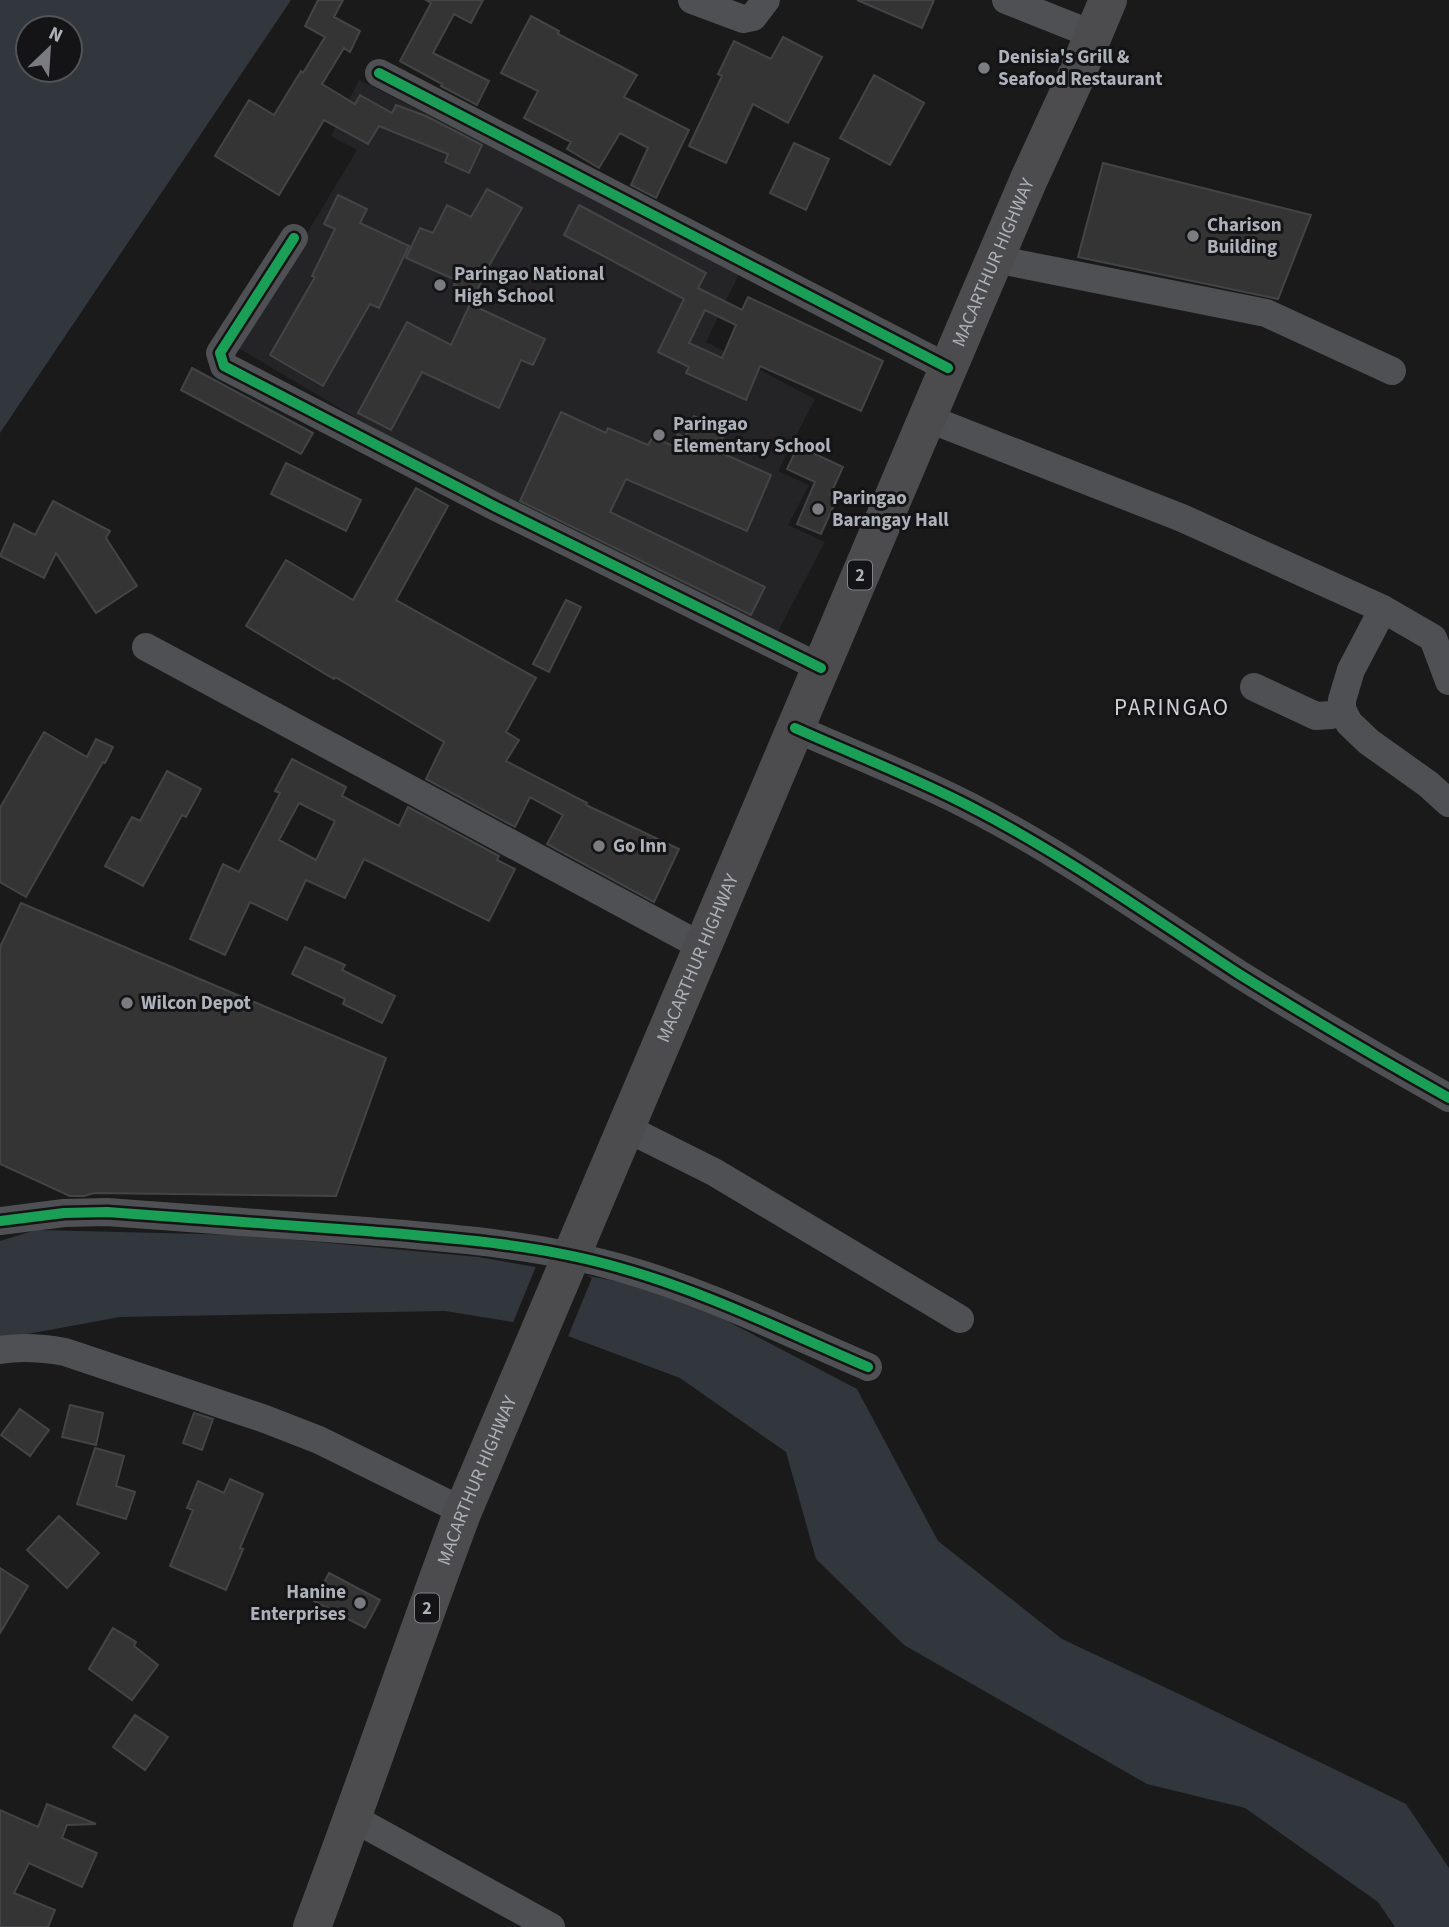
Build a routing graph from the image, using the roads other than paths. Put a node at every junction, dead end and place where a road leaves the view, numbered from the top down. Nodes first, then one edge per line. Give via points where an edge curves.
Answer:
1 (692, 0) edge
2 (766, 0) edge
3 (1006, 0) edge
4 (1108, 0) edge
5 (1094, 35) junction
6 (379, 73) dead end
7 (294, 238) dead end
8 (995, 259) junction
9 (948, 368) junction
10 (1392, 371) dead end
11 (927, 418) junction
12 (1383, 609) junction
13 (146, 647) dead end
14 (821, 668) junction
15 (1449, 681) edge
16 (1254, 687) dead end
17 (1342, 709) junction
18 (795, 728) junction
19 (1449, 803) edge
20 (703, 947) junction
21 (1449, 1098) edge
22 (626, 1128) junction
23 (0, 1221) edge
24 (568, 1261) junction
25 (960, 1319) dead end
26 (0, 1350) edge
27 (868, 1367) dead end
28 (463, 1511) junction
29 (353, 1818) junction
30 (312, 1927) edge
31 (551, 1927) edge

1 - 2 street via 743,19 753,17
3 - 5 street
4 - 5 highway, MACARTHUR HIGHWAY / 2
5 - 8 highway, MACARTHUR HIGHWAY / 2
6 - 9 street
7 - 14 street via 220,353 224,366
8 - 9 highway, MACARTHUR HIGHWAY / 2
8 - 10 street via 1266,313
9 - 11 highway, MACARTHUR HIGHWAY / 2
11 - 12 street via 1182,518
11 - 14 highway, MACARTHUR HIGHWAY / 2
12 - 15 street via 1433,638
12 - 17 street via 1351,670
13 - 20 street
14 - 18 highway, MACARTHUR HIGHWAY / 2
16 - 17 street via 1316,716
17 - 19 street via 1369,742
18 - 20 highway, MACARTHUR HIGHWAY / 2
18 - 21 street via 999,823
20 - 22 highway, MACARTHUR HIGHWAY / 2
22 - 24 highway, MACARTHUR HIGHWAY / 2
22 - 25 street via 714,1172
23 - 24 street via 64,1213 120,1213 505,1244
24 - 27 street via 616,1266 676,1284
24 - 28 highway, MACARTHUR HIGHWAY / 2
26 - 28 street via 20,1347 65,1352 265,1419 319,1440
28 - 29 highway, MACARTHUR HIGHWAY / 2
29 - 30 highway, MACARTHUR HIGHWAY / 2
29 - 31 street

